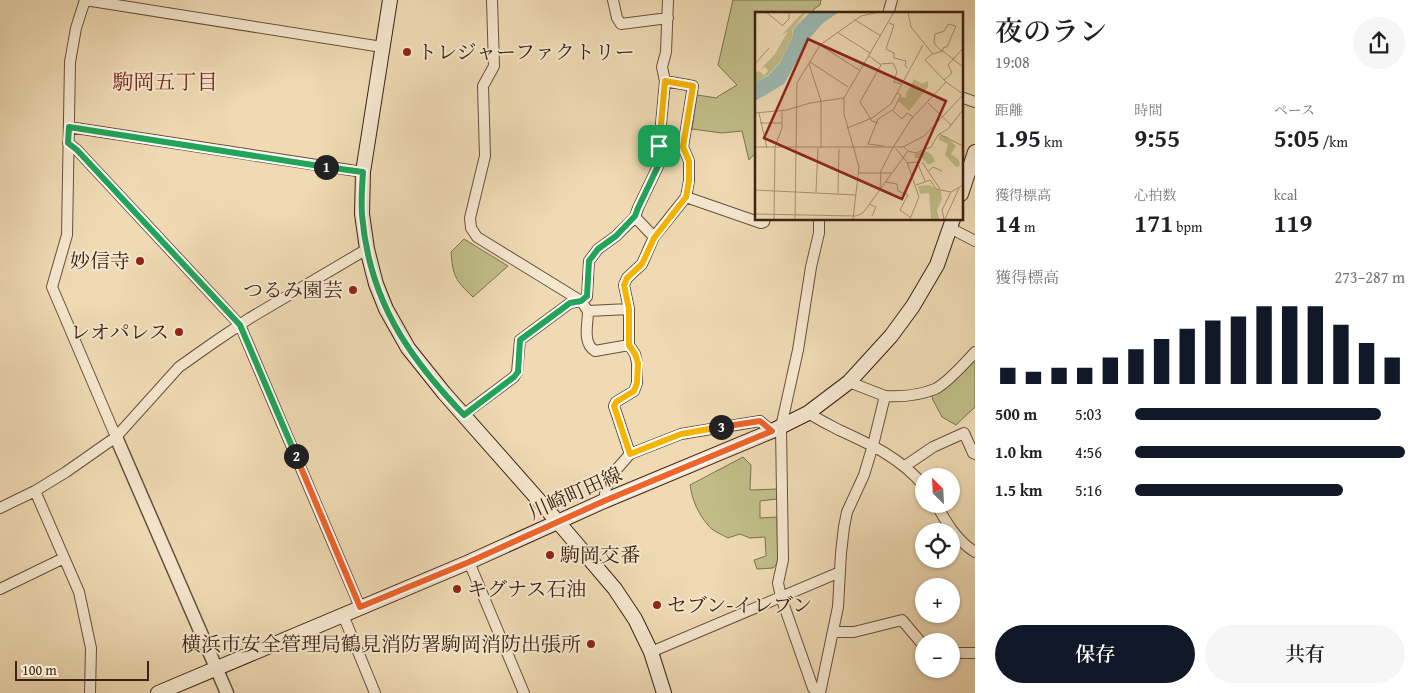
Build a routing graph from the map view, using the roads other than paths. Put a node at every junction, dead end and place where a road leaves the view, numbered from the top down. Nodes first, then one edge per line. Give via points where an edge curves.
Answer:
1 (85, 0) edge
2 (390, 0) edge
3 (492, 0) edge
4 (613, 0) edge
5 (668, 0) edge
6 (668, 18) junction
7 (382, 47) junction
8 (665, 81) junction
9 (962, 97) edge
10 (975, 102) edge
11 (69, 127) junction
12 (68, 143) junction
13 (975, 152) edge
14 (363, 172) junction
15 (962, 191) edge
16 (686, 197) junction
17 (635, 216) junction
18 (765, 220) edge
19 (819, 220) edge
20 (952, 223) edge
21 (654, 238) junction
22 (975, 241) edge
23 (367, 249) junction
24 (581, 301) junction
25 (629, 309) junction
26 (588, 311) junction
27 (240, 325) junction
28 (629, 345) junction
29 (975, 352) edge
30 (849, 382) junction
31 (885, 396) junction
32 (808, 413) junction
33 (464, 415) junction
34 (777, 429) junction
35 (116, 437) junction
36 (874, 445) junction
37 (630, 454) junction
38 (975, 454) edge
39 (905, 466) junction
40 (915, 477) edge
41 (35, 491) junction
42 (604, 501) junction
43 (0, 508) edge
44 (941, 513) edge
45 (558, 522) junction
46 (975, 552) edge
47 (64, 558) junction
48 (469, 562) junction
49 (840, 572) junction
50 (0, 589) edge
51 (781, 597) junction
52 (360, 607) junction
53 (342, 615) junction
54 (833, 632) junction
55 (915, 635) edge
56 (651, 652) junction
57 (960, 653) edge
58 (975, 653) edge
59 (216, 668) junction
60 (90, 693) edge
61 (158, 693) edge
62 (226, 693) edge
63 (375, 693) edge
64 (524, 693) edge
65 (664, 693) edge
66 (819, 693) edge

1 - 7 street
1 - 11 street via 70,62
2 - 7 main road
3 - 24 street via 494,66 483,86 485,156 470,218 471,228 478,237
4 - 6 street via 621,24
5 - 6 street
6 - 8 street via 662,67
7 - 14 main road
8 - 16 street via 693,86 683,147 689,161
8 - 17 street via 660,162
9 - 10 street
11 - 12 street
11 - 14 street
12 - 27 street
12 - 35 street via 67,235 52,287
13 - 15 main road
14 - 23 main road via 362,214
16 - 18 street via 761,223
16 - 21 street
17 - 21 street
17 - 24 street via 589,261 587,296
19 - 34 street via 798,350
20 - 22 street
20 - 30 main road, 川崎町田線 via 937,265 913,306
21 - 25 street via 642,264 624,285
23 - 27 street
23 - 33 main road via 386,310 404,342
24 - 26 street
24 - 33 street via 570,303 520,340 518,372
25 - 26 street
25 - 28 street
26 - 28 street via 587,341 591,348 595,351
27 - 35 street via 180,367
27 - 52 street
28 - 37 street via 638,363 637,383 634,391 614,406
29 - 31 street via 936,388 912,395
30 - 31 street
30 - 32 main road, 川崎町田線
31 - 36 street
32 - 34 main road, 川崎町田線
32 - 36 street
33 - 45 main road
34 - 37 street via 760,421 730,425 681,434
34 - 42 main road, 川崎町田線
34 - 51 street via 783,560 778,584
35 - 41 street
35 - 59 street
36 - 39 street
36 - 49 street via 847,512
37 - 42 street via 606,487
38 - 39 street via 964,433 933,447
39 - 40 street
41 - 43 street
41 - 47 street
42 - 45 main road, 川崎町田線
44 - 46 street via 966,546
45 - 48 main road, 川崎町田線
45 - 56 main road via 614,589 635,619
47 - 50 street
47 - 60 street via 79,592 91,648
48 - 52 main road, 川崎町田線
48 - 64 street
49 - 51 street
49 - 54 street
51 - 56 street
51 - 66 street via 813,688
52 - 53 main road, 川崎町田線
53 - 59 main road, 川崎町田線
53 - 63 street
54 - 55 street via 854,632 902,620
54 - 66 street
56 - 65 main road
57 - 58 street
59 - 61 main road, 川崎町田線
59 - 62 street

